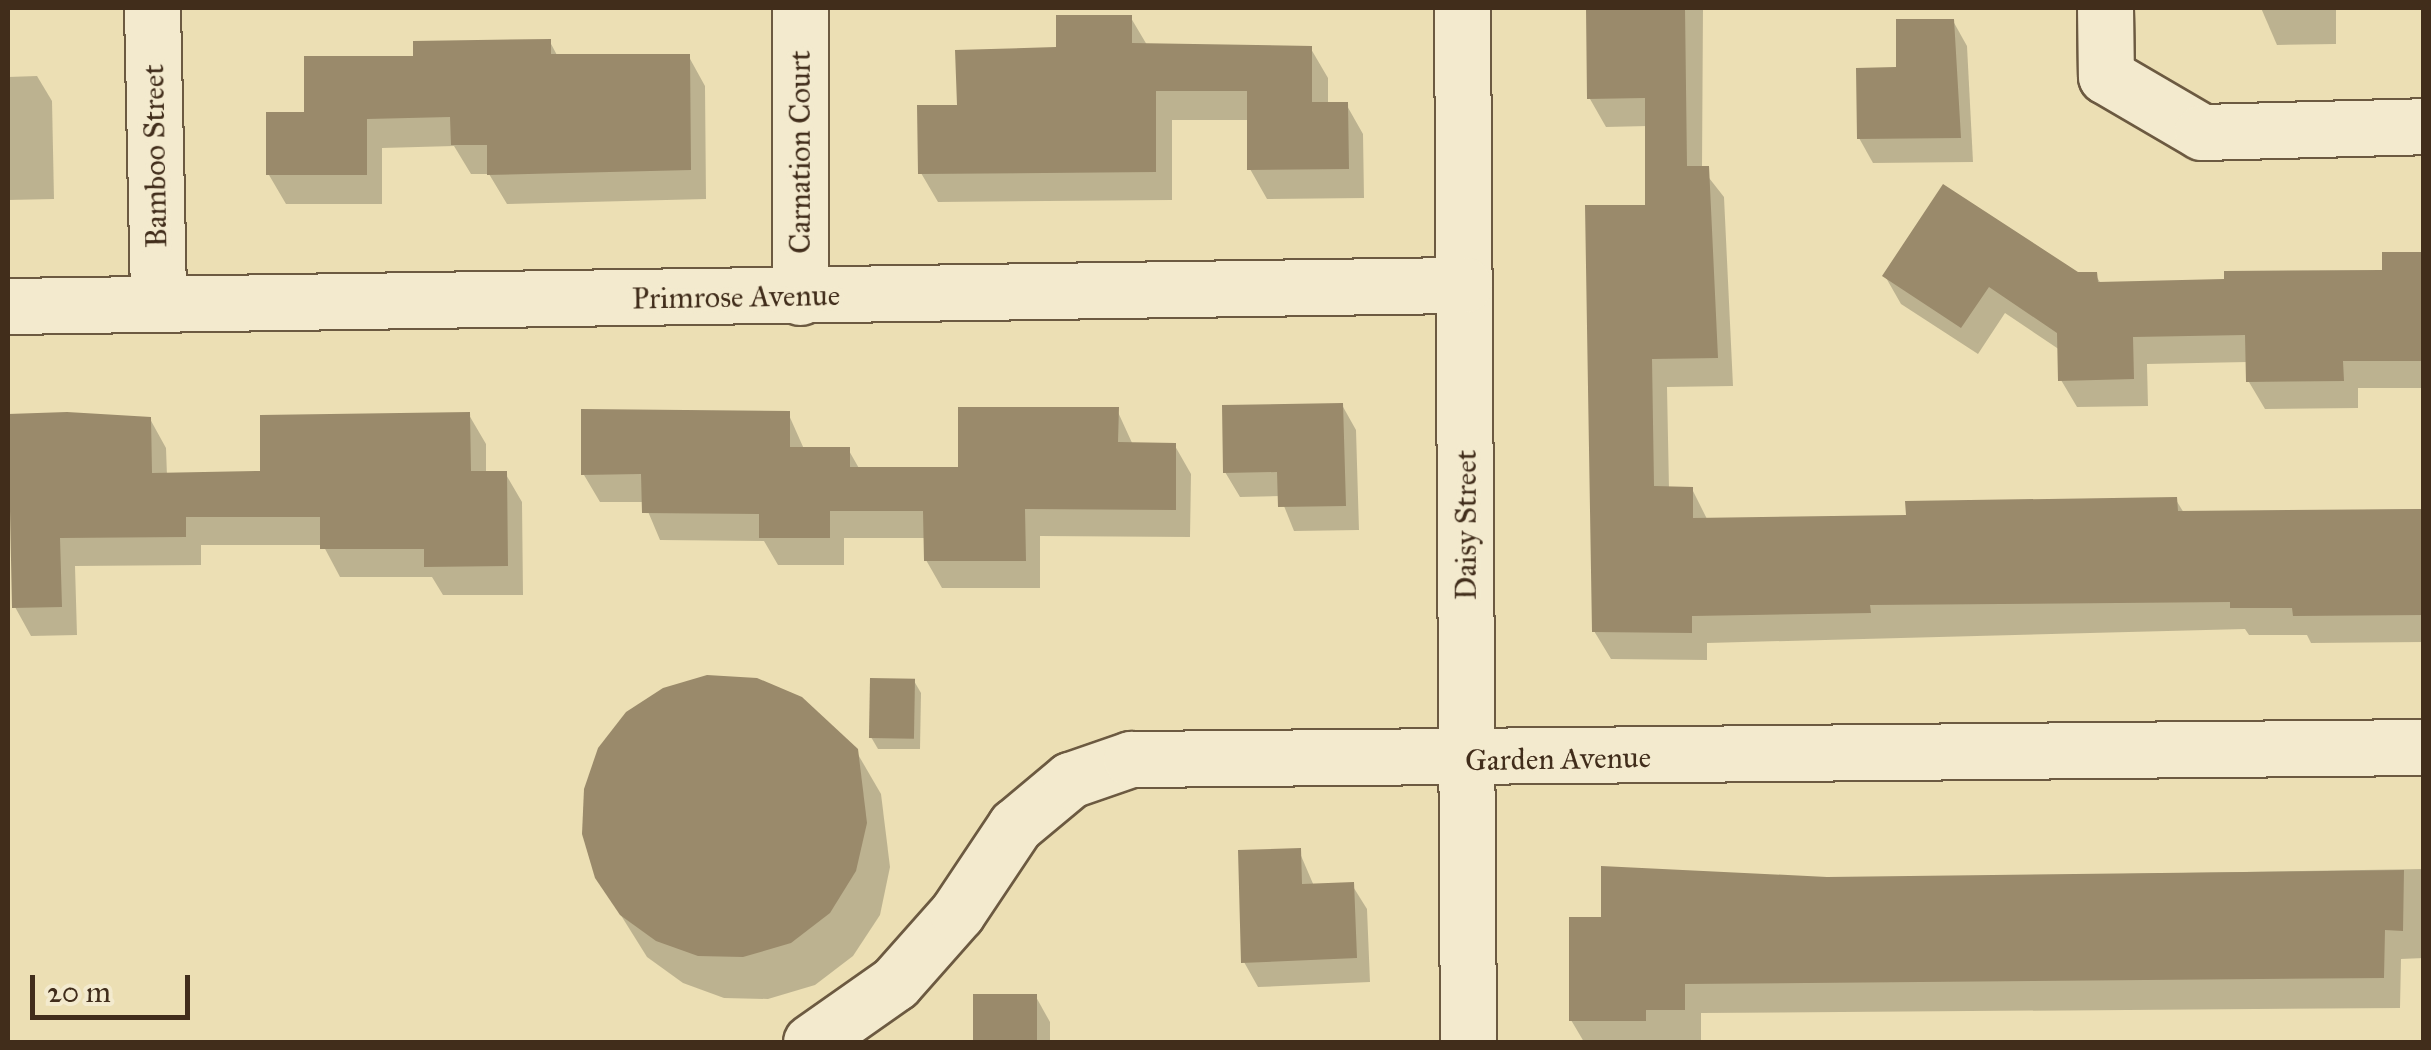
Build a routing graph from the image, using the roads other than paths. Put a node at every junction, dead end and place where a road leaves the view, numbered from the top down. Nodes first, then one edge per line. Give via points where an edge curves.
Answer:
1 (152, 8) edge
2 (800, 8) edge
3 (1462, 8) edge
4 (2105, 8) edge
5 (2424, 126) edge
6 (1464, 285) junction
7 (800, 296) junction
8 (158, 304) junction
9 (8, 306) edge
10 (2424, 747) edge
11 (1468, 760) junction
12 (811, 1042) edge
13 (1468, 1042) edge

1 - 8 street, Bamboo Street
2 - 7 street, Carnation Court
3 - 6 street, Daisy Street
4 - 5 street via 2106,76 2202,132
6 - 7 street, Primrose Avenue
6 - 11 street, Daisy Street
7 - 8 street, Primrose Avenue
8 - 9 street, Primrose Avenue
10 - 11 street, Garden Avenue
11 - 12 street, Garden Avenue via 1130,759 1070,780 1014,826 957,913 895,983
11 - 13 street, Daisy Street

